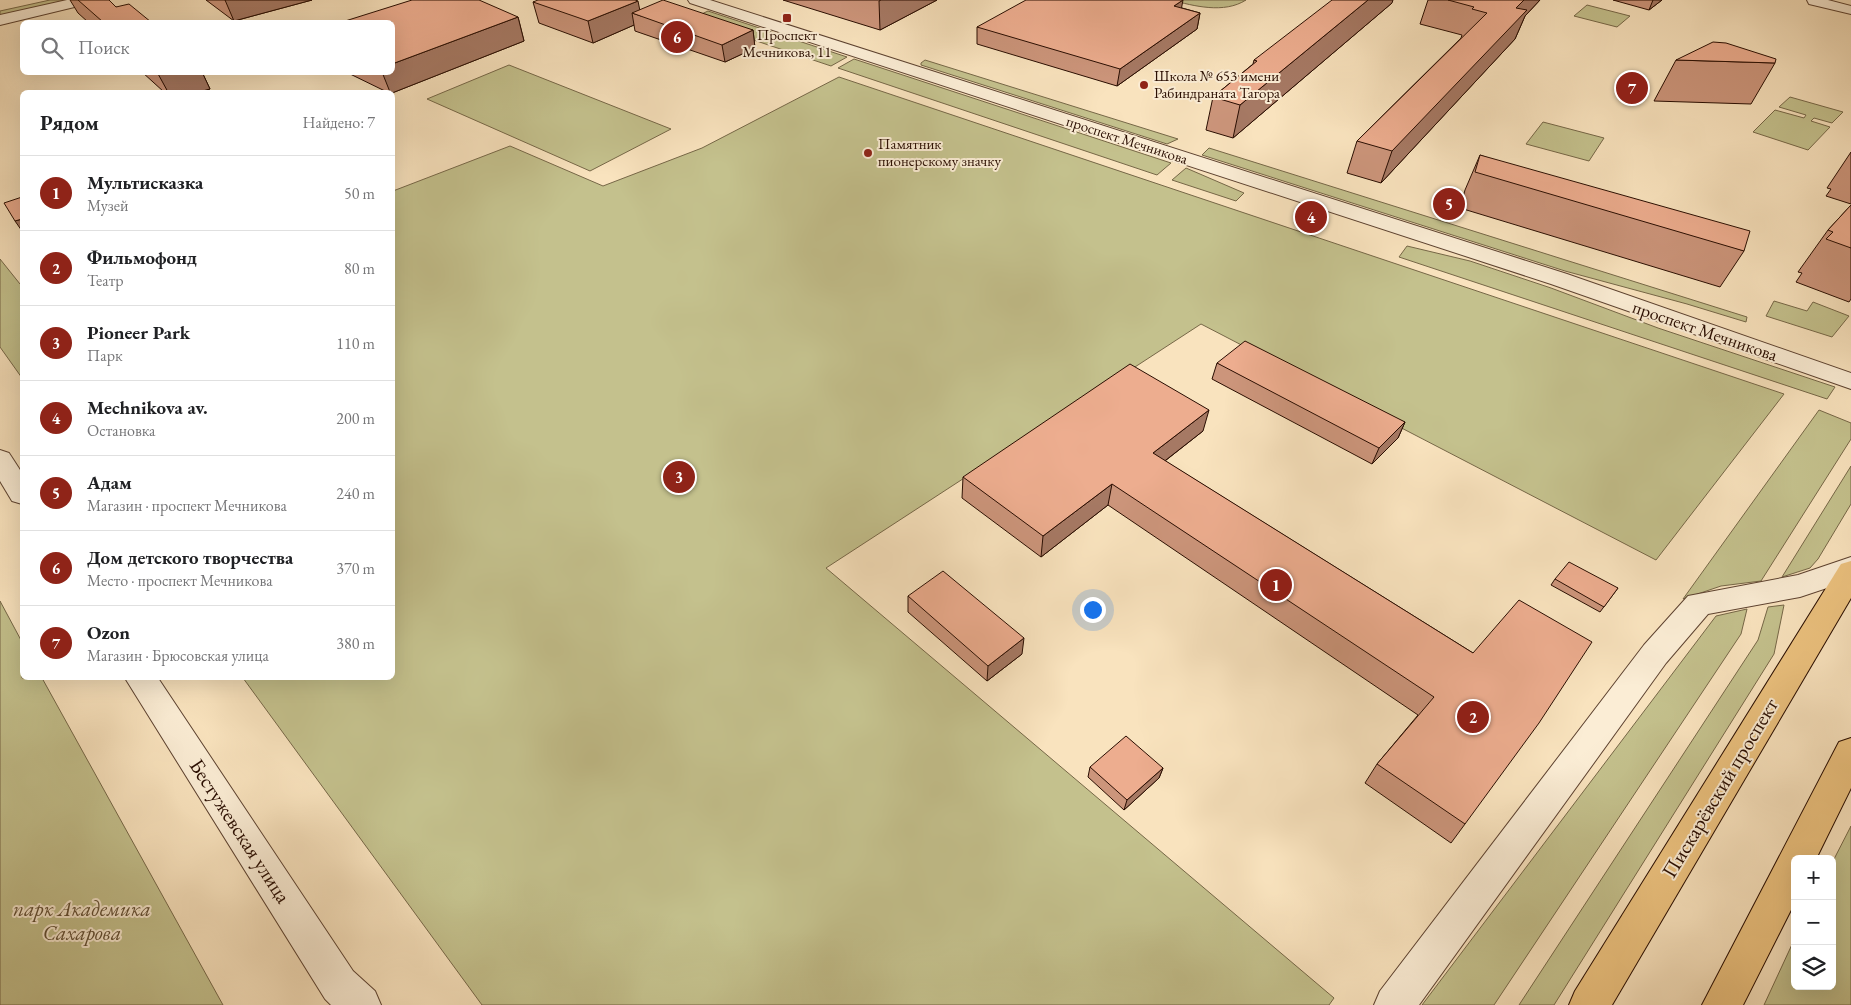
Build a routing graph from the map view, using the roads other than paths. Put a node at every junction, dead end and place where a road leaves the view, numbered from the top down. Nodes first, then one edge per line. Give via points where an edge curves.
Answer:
1 (86, 0) edge
2 (695, 0) edge
3 (1814, 0) edge
4 (1851, 10) edge
5 (0, 20) edge
6 (1559, 279) junction
7 (1851, 363) edge
8 (1851, 381) edge
9 (0, 459) edge
10 (20, 491) edge
11 (1851, 570) edge
12 (142, 680) edge
13 (1851, 753) edge
14 (1799, 855) edge
15 (1791, 871) edge
16 (348, 998) edge
17 (1394, 1005) edge
18 (1588, 1005) edge
19 (1722, 1005) edge

1 - 5 street
2 - 6 street, проспект Мечникова
3 - 4 street
6 - 7 street, проспект Мечникова via 1753,332
6 - 8 street, проспект Мечникова
9 - 10 street
11 - 17 street via 1800,586 1699,604 1655,654
11 - 18 main road, Пискарёвский проспект
12 - 16 street, Бестужевская улица
13 - 14 main road
15 - 19 main road

